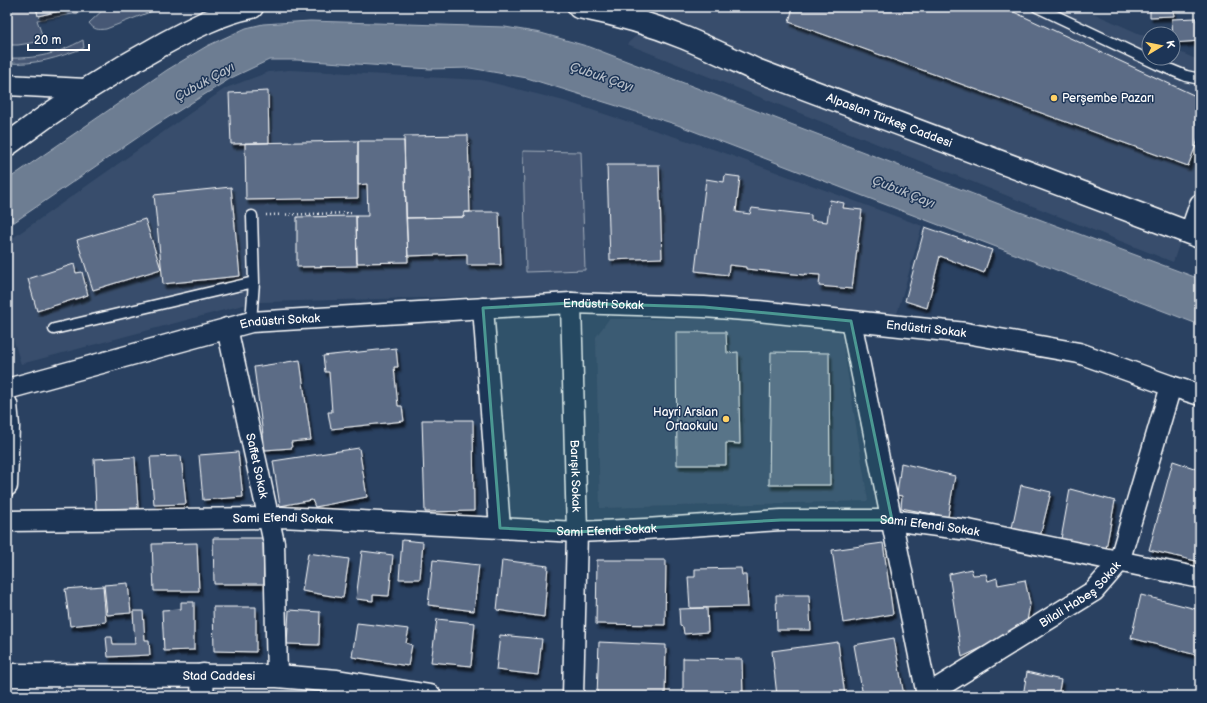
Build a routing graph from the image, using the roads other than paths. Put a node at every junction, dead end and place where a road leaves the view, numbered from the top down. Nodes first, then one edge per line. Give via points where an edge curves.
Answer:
1 (252, 7) edge
2 (579, 7) edge
3 (626, 7) edge
4 (1037, 7) edge
5 (603, 11) junction
6 (1200, 79) edge
7 (7, 84) edge
8 (85, 90) junction
9 (7, 145) edge
10 (1200, 204) edge
11 (252, 216) road end
12 (1195, 235) edge
13 (254, 282) junction
14 (572, 303) junction
15 (483, 308) junction
16 (851, 321) junction
17 (251, 322) junction
18 (227, 328) junction
19 (54, 329) dead end
20 (1171, 386) junction
21 (7, 389) edge
22 (1200, 395) edge
23 (7, 404) edge
24 (7, 486) edge
25 (269, 518) junction
26 (892, 520) junction
27 (7, 521) edge
28 (500, 528) junction
29 (577, 532) junction
30 (1119, 562) junction
31 (1200, 578) edge
32 (7, 675) edge
33 (278, 676) junction
34 (203, 686) edge
35 (926, 695) edge
36 (430, 696) edge
37 (573, 696) edge

1 - 8 street via 198,26
2 - 5 street, Alpaslan Türkeş Caddesi
3 - 5 lane
4 - 6 lane via 1157,64
5 - 12 street, Alpaslan Türkeş Caddesi via 686,38 756,70
7 - 8 street
8 - 9 street
10 - 12 street
11 - 13 lane
13 - 17 lane
13 - 19 lane
14 - 15 street, Endüstri Sokak
14 - 16 street, Endüstri Sokak via 704,306
14 - 29 street, Barışık Sokak
15 - 17 street, Endüstri Sokak
15 - 28 street
16 - 20 street, Endüstri Sokak via 966,333 1079,353
16 - 26 street
17 - 18 street, Endüstri Sokak
18 - 21 street, Endüstri Sokak
18 - 25 street, Saffet Sokak
20 - 22 street, Endüstri Sokak
20 - 30 street, Bilali Habeş Sokak
23 - 24 street
25 - 27 street, Sami Efendi Sokak
25 - 28 street, Sami Efendi Sokak
25 - 33 street, Saffet Sokak via 274,543
26 - 29 street, Sami Efendi Sokak via 780,520
26 - 30 street, Sami Efendi Sokak via 968,530
26 - 35 street
28 - 29 street, Sami Efendi Sokak
29 - 37 street, Barışık Sokak
30 - 31 street, Sami Efendi Sokak
30 - 35 street, Bilali Habeş Sokak via 1094,590
32 - 34 street, Stad Caddesi
33 - 34 street, Stad Caddesi
33 - 36 street, Stad Caddesi via 337,681

